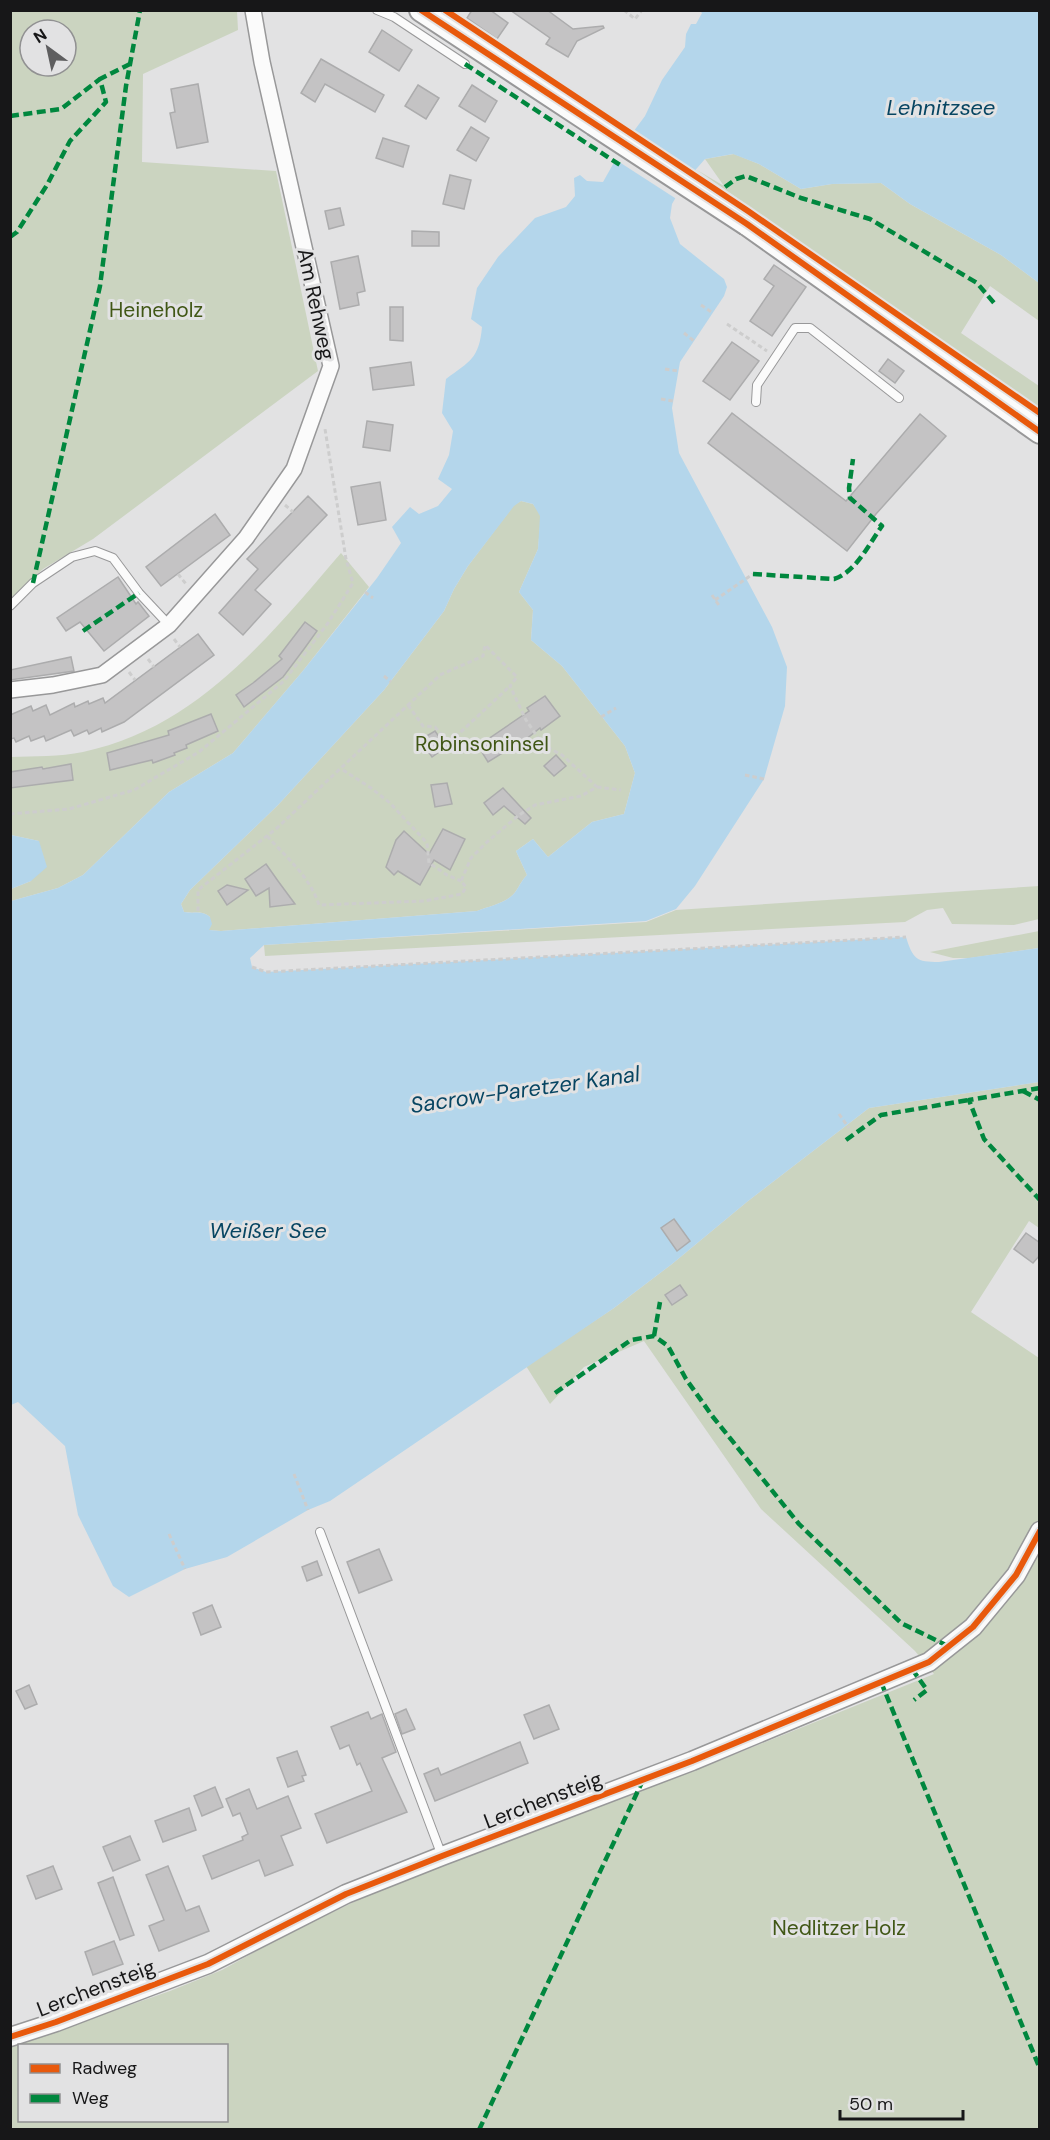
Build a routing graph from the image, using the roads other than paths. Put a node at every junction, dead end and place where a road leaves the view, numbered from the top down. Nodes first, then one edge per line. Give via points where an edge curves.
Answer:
1 (253, 10) edge
2 (377, 10) edge
3 (422, 10) edge
4 (465, 64) dead end
5 (899, 398) dead end
6 (756, 402) dead end
7 (1040, 432) edge
8 (10, 606) edge
9 (169, 625) junction
10 (10, 690) edge
11 (1040, 1531) edge
12 (320, 1532) dead end
13 (442, 1856) junction
14 (10, 2037) edge

1 - 9 street, Am Rehweg via 331,366 294,469 246,538
2 - 4 lane
3 - 7 main road, bridge via 747,224
5 - 6 lane via 810,328 795,328 757,385
8 - 9 lane via 33,583 62,563 94,551 113,558
9 - 10 street, Am Rehweg via 102,675
11 - 13 street, Lerchensteig via 1016,1575 972,1627 929,1662 692,1761
12 - 13 lane
13 - 14 street, Lerchensteig via 346,1894 208,1964

